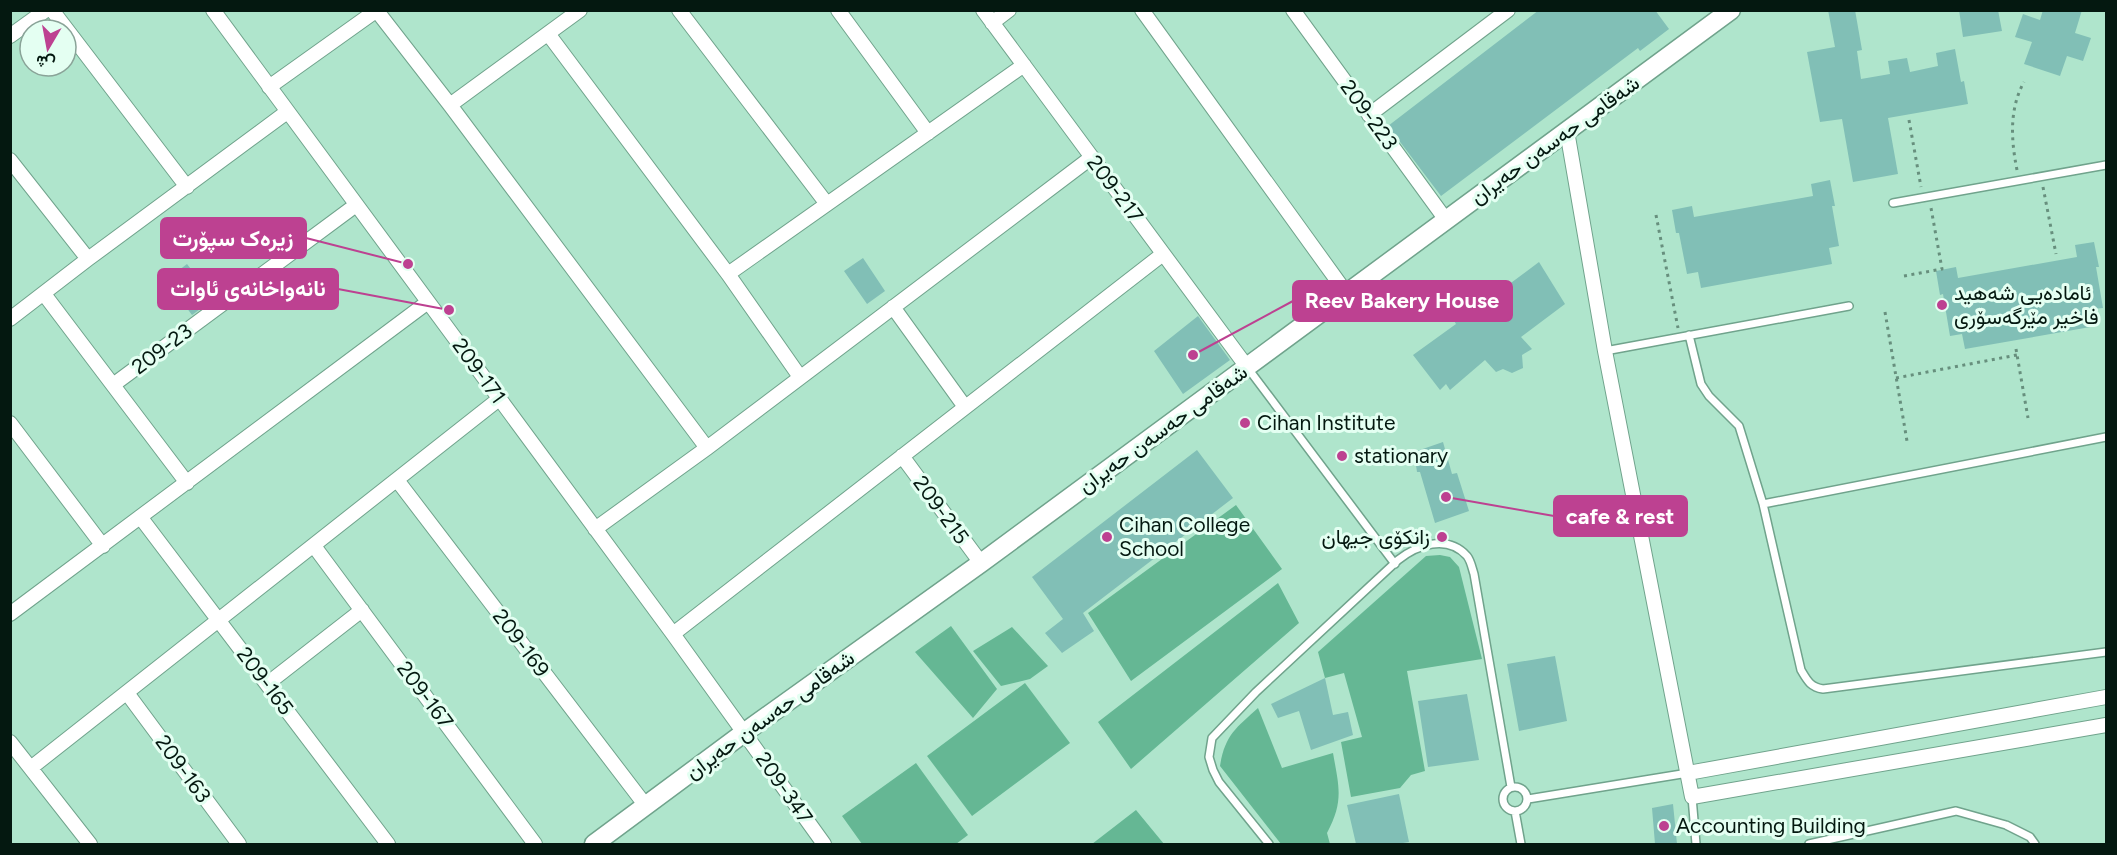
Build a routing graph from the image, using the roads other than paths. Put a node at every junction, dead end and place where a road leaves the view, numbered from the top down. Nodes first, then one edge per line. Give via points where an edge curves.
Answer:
1 (46, 10) edge
2 (52, 10) edge
3 (213, 10) edge
4 (580, 10) edge
5 (679, 10) edge
6 (838, 10) edge
7 (983, 10) edge
8 (1009, 10) edge
9 (1142, 10) edge
10 (1293, 10) edge
11 (1508, 10) edge
12 (377, 11) edge
13 (1727, 11) edge
14 (992, 22) junction
15 (549, 35) junction
16 (10, 36) edge
17 (1024, 65) junction
18 (269, 87) junction
19 (450, 105) junction
20 (287, 112) junction
21 (1369, 115) junction
22 (1567, 131) junction
23 (928, 133) junction
24 (1092, 157) junction
25 (10, 160) edge
26 (2106, 165) edge
27 (15, 175) edge
28 (187, 187) junction
29 (1893, 203) dead end
30 (827, 204) junction
31 (356, 205) junction
32 (1446, 220) junction
33 (1163, 254) junction
34 (88, 259) junction
35 (728, 274) junction
36 (44, 294) junction
37 (1347, 294) junction
38 (428, 302) junction
39 (1849, 306) dead end
40 (893, 307) junction
41 (10, 319) edge
42 (1689, 335) junction
43 (1605, 351) junction
44 (1247, 367) junction
45 (800, 376) junction
46 (113, 386) junction
47 (500, 399) junction
48 (965, 407) junction
49 (10, 423) edge
50 (2106, 437) edge
51 (707, 448) junction
52 (902, 456) junction
53 (397, 480) junction
54 (187, 483) junction
55 (1763, 504) junction
56 (141, 518) junction
57 (595, 529) junction
58 (103, 546) junction
59 (314, 546) junction
60 (981, 563) junction
61 (1395, 564) junction
62 (362, 610) junction
63 (10, 614) edge
64 (219, 620) junction
65 (673, 634) junction
66 (2106, 652) edge
67 (267, 684) junction
68 (127, 693) junction
69 (2106, 697) edge
70 (2106, 724) edge
71 (745, 732) junction
72 (10, 742) edge
73 (32, 767) junction
74 (1688, 773) junction
75 (1511, 787) junction
76 (1692, 797) junction
77 (1528, 799) junction
78 (646, 806) junction
79 (1515, 811) junction
80 (821, 843) edge
81 (90, 844) edge
82 (239, 844) edge
83 (388, 844) edge
84 (535, 844) edge
85 (594, 844) edge
86 (1269, 844) edge
87 (1521, 844) edge
88 (1696, 844) edge
89 (1809, 844) edge
90 (2035, 844) edge

1 - 16 street
2 - 28 street
3 - 18 street, 209-171
4 - 15 street
5 - 30 street
6 - 23 street
7 - 14 street, 209-217
8 - 14 street
9 - 37 street
10 - 21 street, 209-223
11 - 21 street
12 - 18 street
12 - 19 street
13 - 22 street, شەقامی حەسەن حەیران
14 - 17 street, 209-217
15 - 19 street
15 - 35 street
17 - 23 street
17 - 24 street, 209-217
18 - 20 street, 209-171
19 - 51 street
20 - 28 street
20 - 31 street, 209-171
21 - 32 street, 209-223
22 - 32 street, شەقامی حەسەن حەیران
22 - 43 street
23 - 30 street
24 - 33 street, 209-217
24 - 40 street
25 - 27 street
26 - 29 lane
27 - 34 street
28 - 34 street
30 - 35 street
31 - 38 street, 209-171
31 - 46 street, 209-23
32 - 37 street, شەقامی حەسەن حەیران
33 - 44 street, 209-217
33 - 48 street
34 - 36 street
35 - 45 street
36 - 41 street
36 - 46 street
37 - 44 street, شەقامی حەسەن حەیران
38 - 47 street, 209-171
38 - 54 street
39 - 42 lane
40 - 45 street
40 - 48 street
42 - 43 lane
42 - 55 lane via 1701,384 1739,426
43 - 74 street
44 - 60 street, شەقامی حەسەن حەیران
44 - 61 lane
45 - 51 street
46 - 54 street
47 - 53 street
47 - 57 street, 209-171
48 - 52 street
49 - 58 street
50 - 55 lane
51 - 57 street
52 - 60 street, 209-215
52 - 65 street
53 - 59 street
53 - 78 street, 209-169
54 - 56 street
55 - 66 lane via 1801,670 1815,688
56 - 58 street
56 - 64 street, 209-165
57 - 65 street, 209-171
58 - 63 street
59 - 62 street, 209-167
59 - 64 street
60 - 71 street, شەقامی حەسەن حەیران
61 - 75 lane via 1424,544 1458,549 1468,557
61 - 86 lane via 1212,738 1212,770
62 - 67 street
62 - 84 street, 209-167
64 - 67 street, 209-165
64 - 68 street
65 - 71 street, 209-171
67 - 83 street, 209-165
68 - 73 street
68 - 82 street, 209-163
69 - 74 street
70 - 76 street
71 - 78 street, شەقامی حەسەن حەیران
71 - 80 street, 209-347
72 - 73 street
73 - 81 street
74 - 76 street
74 - 77 lane
75 - 77 lane via 1523,789
75 - 79 lane via 1504,792 1503,801
76 - 88 lane
77 - 79 lane via 1525,806
78 - 85 street, شەقامی حەسەن حەیران
79 - 87 lane
89 - 90 lane via 1956,811 2006,825 2030,837

